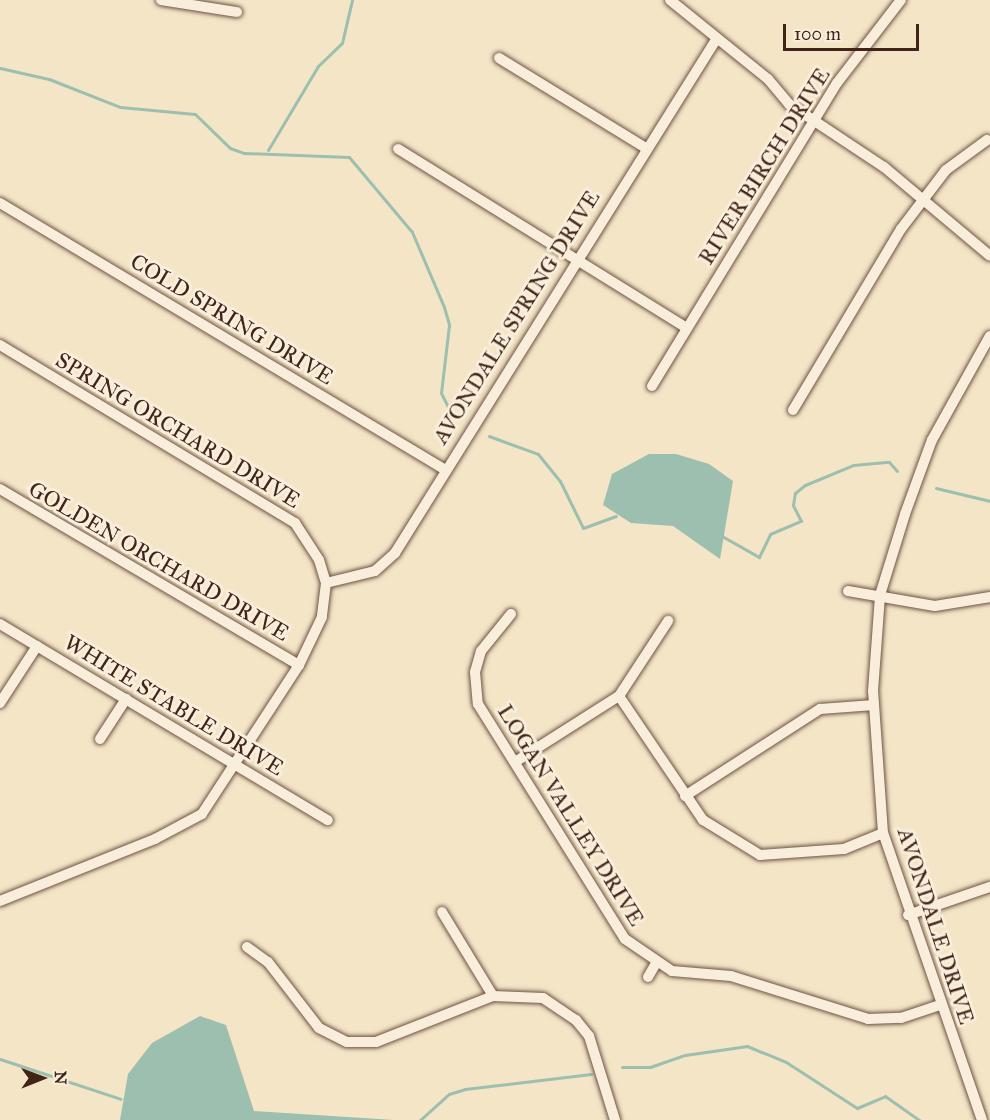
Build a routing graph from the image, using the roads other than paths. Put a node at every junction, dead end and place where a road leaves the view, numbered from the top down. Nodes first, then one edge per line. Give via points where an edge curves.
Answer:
1 (161, 0) edge
2 (670, 0) edge
3 (901, 0) edge
4 (237, 12) dead end
5 (717, 38) junction
6 (499, 58) dead end
7 (813, 122) junction
8 (987, 140) dead end
9 (644, 147) junction
10 (398, 149) dead end
11 (924, 198) junction
12 (0, 202) edge
13 (990, 256) edge
14 (577, 259) junction
15 (687, 328) junction
16 (990, 336) edge
17 (0, 345) edge
18 (652, 386) dead end
19 (793, 410) dead end
20 (444, 469) junction
21 (0, 489) edge
22 (326, 583) junction
23 (848, 591) dead end
24 (880, 595) junction
25 (990, 597) edge
26 (511, 614) dead end
27 (668, 621) dead end
28 (0, 624) edge
29 (37, 646) junction
30 (299, 665) junction
31 (619, 696) junction
32 (126, 699) junction
33 (0, 703) edge
34 (874, 705) junction
35 (100, 739) dead end
36 (514, 762) junction
37 (237, 765) junction
38 (685, 796) junction
39 (328, 820) dead end
40 (883, 833) junction
41 (990, 887) edge
42 (0, 901) edge
43 (442, 912) dead end
44 (908, 915) junction
45 (247, 947) dead end
46 (656, 963) junction
47 (648, 977) dead end
48 (493, 996) junction
49 (940, 1005) junction
50 (615, 1120) edge
51 (982, 1120) edge

1 - 4 street
2 - 5 street
3 - 7 street, RIVER BIRCH DRIVE
5 - 7 street
5 - 9 street, AVONDALE SPRING DRIVE
6 - 9 street
7 - 11 street
7 - 15 street, RIVER BIRCH DRIVE
8 - 11 street via 946,170
9 - 14 street, AVONDALE SPRING DRIVE
10 - 14 street
11 - 13 street
11 - 19 street
12 - 20 street, COLD SPRING DRIVE
14 - 15 street
14 - 20 street, AVONDALE SPRING DRIVE
15 - 18 street, RIVER BIRCH DRIVE
16 - 24 street, AVONDALE DRIVE via 932,440
17 - 22 street, SPRING ORCHARD DRIVE via 295,523 319,560
20 - 22 street, AVONDALE SPRING DRIVE via 385,565 366,575
21 - 30 street, GOLDEN ORCHARD DRIVE
22 - 30 street, SPRING ORCHARD DRIVE via 322,617
23 - 24 street
24 - 25 street via 935,606
24 - 34 street, AVONDALE DRIVE
26 - 36 street, LOGAN VALLEY DRIVE via 481,651 475,672 478,704
27 - 31 street
28 - 29 street, WHITE STABLE DRIVE
29 - 32 street, WHITE STABLE DRIVE
29 - 33 street
30 - 37 street, SPRING ORCHARD DRIVE
31 - 36 street
31 - 38 street
32 - 35 street
32 - 37 street, WHITE STABLE DRIVE
34 - 38 street via 820,710
34 - 40 street, AVONDALE DRIVE
36 - 46 street, LOGAN VALLEY DRIVE via 625,939
37 - 39 street, WHITE STABLE DRIVE
37 - 42 street, SPRING ORCHARD DRIVE via 212,804 182,828
38 - 40 street via 704,820 760,855 844,849
40 - 44 street, AVONDALE DRIVE
41 - 44 street
43 - 48 street
44 - 49 street, AVONDALE DRIVE
45 - 48 street via 268,962 319,1028 347,1042 376,1042
46 - 47 street
46 - 49 street, LOGAN VALLEY DRIVE via 689,975 732,976 868,1018 902,1018
48 - 50 street via 543,998 576,1020 589,1036
49 - 51 street, AVONDALE DRIVE

